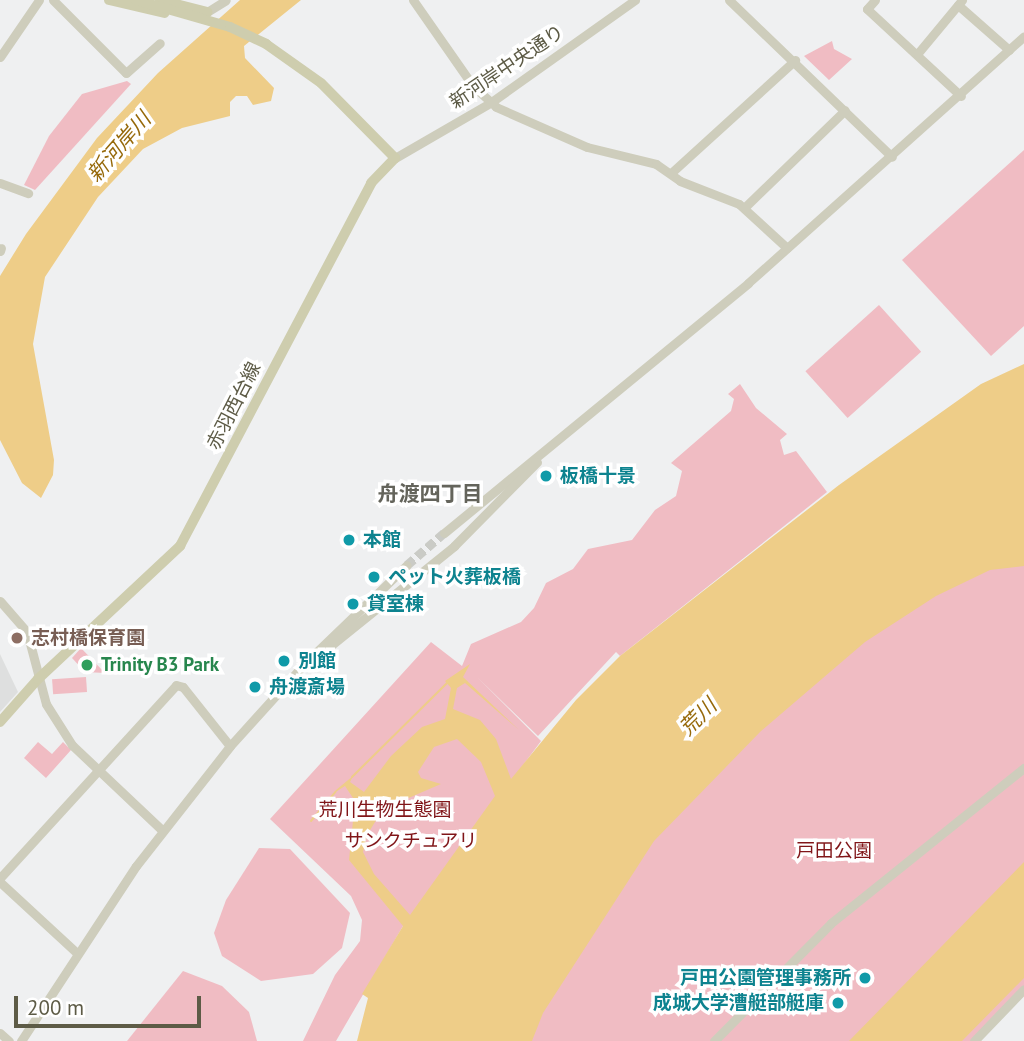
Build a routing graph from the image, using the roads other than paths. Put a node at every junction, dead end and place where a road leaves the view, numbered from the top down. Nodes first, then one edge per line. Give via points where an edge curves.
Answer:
1 (39, 0) edge
2 (53, 0) edge
3 (109, 0) edge
4 (136, 0) edge
5 (160, 0) edge
6 (226, 0) edge
7 (414, 0) edge
8 (635, 0) edge
9 (729, 0) edge
10 (875, 0) edge
11 (960, 3) edge
12 (191, 4) edge
13 (207, 12) junction
14 (1024, 36) edge
15 (0, 37) edge
16 (160, 43) dead end
17 (8, 45) junction
18 (1009, 50) junction
19 (918, 53) junction
20 (0, 57) edge
21 (795, 60) junction
22 (961, 96) junction
23 (490, 103) junction
24 (845, 110) junction
25 (892, 157) junction
26 (395, 158) junction
27 (671, 173) junction
28 (0, 183) edge
29 (28, 193) dead end
30 (745, 207) junction
31 (787, 248) junction
32 (547, 448) junction
33 (444, 533) tunnel mouth
34 (407, 565) tunnel mouth
35 (0, 601) edge
36 (304, 663) junction
37 (38, 679) junction
38 (0, 722) edge
39 (230, 746) junction
40 (1024, 768) edge
41 (99, 770) junction
42 (163, 831) junction
43 (0, 880) edge
44 (77, 953) junction
45 (1024, 989) edge
46 (0, 1033) edge
47 (9, 1041) edge
48 (21, 1041) edge
49 (714, 1041) edge
50 (974, 1041) edge

1 - 17 street
2 - 16 street via 126,73
3 - 13 main road via 194,20
4 - 26 main road, bridge via 207,18 246,34 321,83
5 - 12 main road
6 - 13 street
7 - 23 street via 473,86
8 - 23 street, 新河岸中央通り
9 - 21 street
10 - 19 street via 867,9
11 - 18 street
11 - 19 street
12 - 13 main road
14 - 18 street
15 - 17 street
17 - 20 street
18 - 22 street
19 - 22 street
21 - 24 street
21 - 27 street
22 - 25 street
23 - 26 street, 新河岸中央通り
23 - 27 street via 569,139 646,160
24 - 25 street
24 - 30 street
25 - 31 street
26 - 37 main road, 赤羽西台線 via 371,183 180,546
27 - 30 street
28 - 29 street
30 - 31 street
31 - 32 street
32 - 33 street
32 - 36 street via 454,546 314,661
34 - 36 street
35 - 37 street via 27,632
36 - 39 street
37 - 38 main road, 赤羽西台線
37 - 41 street via 50,712 72,745
39 - 41 street via 183,687 176,685
39 - 42 street
40 - 49 street via 831,923
41 - 42 street
41 - 43 street
42 - 44 street
43 - 44 street
44 - 48 street
45 - 50 street
46 - 47 street

